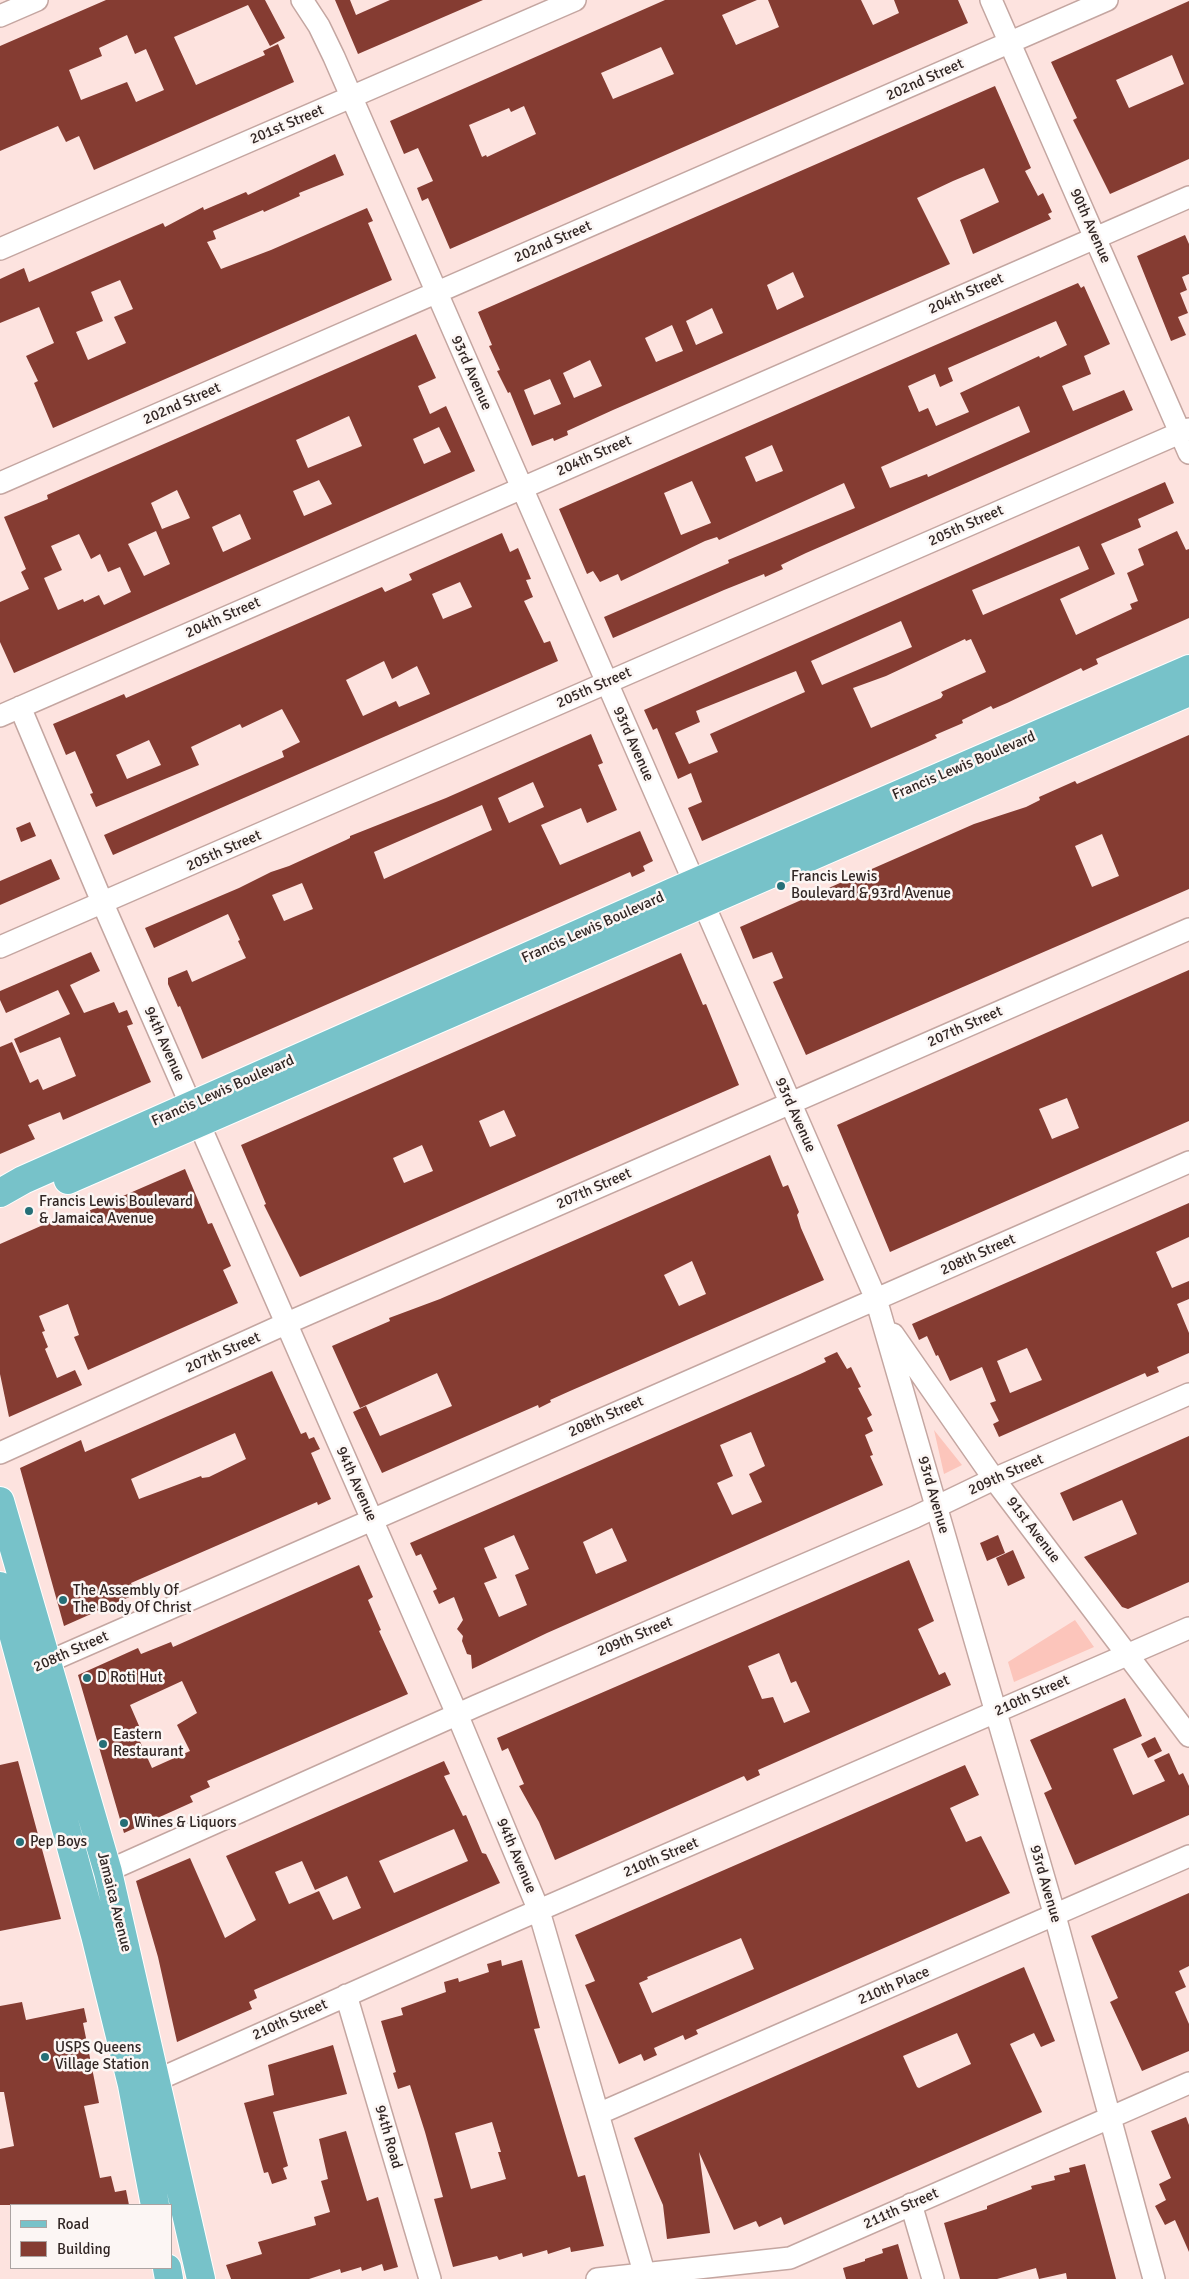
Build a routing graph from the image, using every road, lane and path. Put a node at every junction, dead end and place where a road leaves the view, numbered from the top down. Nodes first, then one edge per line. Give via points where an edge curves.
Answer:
1 (37, 0) edge
2 (302, 0) edge
3 (574, 0) edge
4 (991, 0) edge
5 (1107, 0) edge
6 (0, 16) edge
7 (1010, 42) junction
8 (351, 97) junction
9 (1189, 197) edge
10 (1095, 238) junction
11 (0, 250) edge
12 (436, 293) junction
13 (1185, 431) edge
14 (1189, 452) edge
15 (0, 483) edge
16 (521, 488) junction
17 (1189, 669) edge
18 (606, 683) junction
19 (1189, 692) edge
20 (20, 707) junction
21 (0, 716) edge
22 (698, 894) junction
23 (103, 904) junction
24 (1189, 929) edge
25 (0, 947) edge
26 (790, 1103) junction
27 (195, 1115) junction
28 (1189, 1162) edge
29 (0, 1193) edge
30 (0, 1209) edge
31 (876, 1299) junction
32 (883, 1319) junction
33 (285, 1324) junction
34 (1189, 1394) edge
35 (0, 1453) edge
36 (994, 1479) junction
37 (0, 1501) edge
38 (936, 1507) junction
39 (371, 1519) junction
40 (0, 1586) edge
41 (1189, 1628) edge
42 (1127, 1654) junction
43 (35, 1667) junction
44 (994, 1712) junction
45 (456, 1714) junction
46 (1189, 1736) edge
47 (1189, 1856) edge
48 (108, 1872) junction
49 (81, 1881) junction
50 (539, 1910) junction
51 (1055, 1916) junction
52 (346, 1995) junction
53 (144, 2082) junction
54 (1189, 2083) edge
55 (598, 2114) junction
56 (1110, 2117) junction
57 (155, 2204) edge
58 (911, 2204) junction
59 (645, 2276) edge
60 (201, 2279) edge
61 (430, 2279) edge
62 (597, 2279) edge
63 (933, 2279) edge
64 (1154, 2279) edge

1 - 6 street
2 - 8 street, 93rd Avenue via 319,26
3 - 8 street, 201st Street
4 - 7 street, 90th Avenue
5 - 7 street, 202nd Street
7 - 10 street, 90th Avenue
7 - 12 street, 202nd Street
8 - 11 street, 201st Street
8 - 12 street, 93rd Avenue
9 - 10 street, 204th Street
10 - 13 street, 90th Avenue
10 - 16 street, 204th Street
12 - 15 street, 202nd Street
12 - 16 street, 93rd Avenue
13 - 14 street, 90th Avenue
13 - 18 street, 205th Street
16 - 18 street, 93rd Avenue
16 - 20 street, 204th Street
17 - 22 main road, Francis Lewis Boulevard
18 - 22 street, 93rd Avenue
18 - 23 street, 205th Street
19 - 22 main road, Francis Lewis Boulevard
20 - 21 street, 204th Street
20 - 23 street, 94th Avenue
22 - 26 street, 93rd Avenue
22 - 27 main road, Francis Lewis Boulevard
23 - 25 street, 205th Street
23 - 27 street, 94th Avenue
24 - 26 street, 207th Street
26 - 31 street, 93rd Avenue
26 - 33 street, 207th Street
27 - 29 main road, Francis Lewis Boulevard via 23,1180
27 - 30 main road, Francis Lewis Boulevard
27 - 33 street, 94th Avenue
28 - 31 street, 208th Street
31 - 32 street, 93rd Avenue
31 - 39 street, 208th Street
32 - 36 street, 91st Avenue
32 - 38 street, 93rd Avenue
33 - 35 street, 207th Street
33 - 39 street, 94th Avenue
34 - 36 street, 209th Street
36 - 38 street, 209th Street
36 - 42 street, 91st Avenue
37 - 43 main road, Jamaica Avenue
38 - 44 street, 93rd Avenue
38 - 45 street, 209th Street
39 - 43 street, 208th Street
39 - 45 street, 94th Avenue
40 - 43 main road, Jamaica Avenue
41 - 42 street, 210th Street
42 - 44 street, 210th Street
42 - 46 street, 91st Avenue
43 - 48 main road, Jamaica Avenue
43 - 49 main road, Jamaica Avenue
44 - 50 street, 210th Street
44 - 51 street, 93rd Avenue
45 - 48 street, 209th Street
45 - 50 street, 94th Avenue
47 - 51 street, 210th Place
48 - 49 street, 209th Street
48 - 53 main road, Jamaica Avenue
49 - 53 main road, Jamaica Avenue
50 - 52 street, 210th Street
50 - 55 street, 94th Avenue
51 - 55 street, 210th Place
51 - 56 street, 93rd Avenue
52 - 53 street, 210th Street
52 - 61 street, 94th Road
53 - 57 main road, Jamaica Avenue
53 - 60 main road, Jamaica Avenue
54 - 56 street, 211th Street
55 - 59 street, 94th Avenue
56 - 58 street, 211th Street
56 - 64 street, 93rd Avenue
58 - 59 street, 211th Street via 790,2258
58 - 63 street
59 - 62 street, 211th Street

